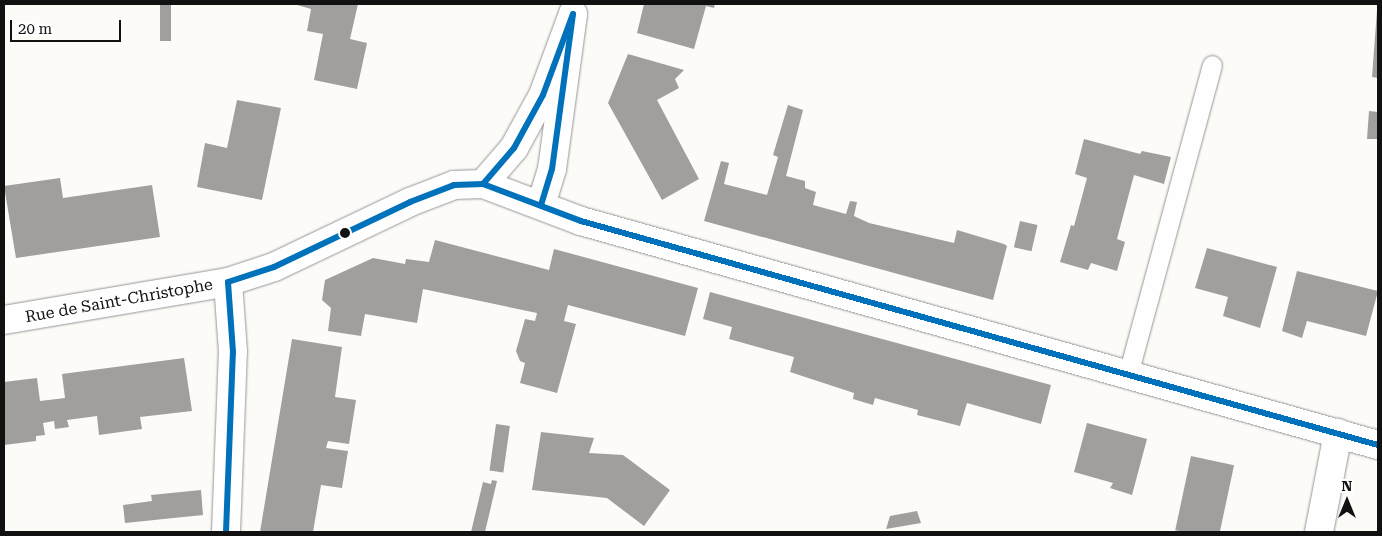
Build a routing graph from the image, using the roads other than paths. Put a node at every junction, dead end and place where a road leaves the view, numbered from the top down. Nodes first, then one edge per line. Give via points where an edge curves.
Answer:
1 (574, 9) edge
2 (1212, 65) dead end
3 (483, 184) junction
4 (542, 205) junction
5 (228, 282) junction
6 (4, 320) edge
7 (1128, 374) junction
8 (1338, 433) junction
9 (1378, 444) edge
10 (226, 532) edge
11 (1319, 532) edge

1 - 3 street via 543,95 514,148
1 - 4 street via 552,169
2 - 7 lane
3 - 4 street
3 - 5 street, Rue de Saint-Christophe via 454,185 419,198 274,267
4 - 7 street via 581,221
5 - 6 street, Rue de Saint-Christophe
5 - 10 street via 232,352
7 - 8 street
8 - 9 street
8 - 11 street

